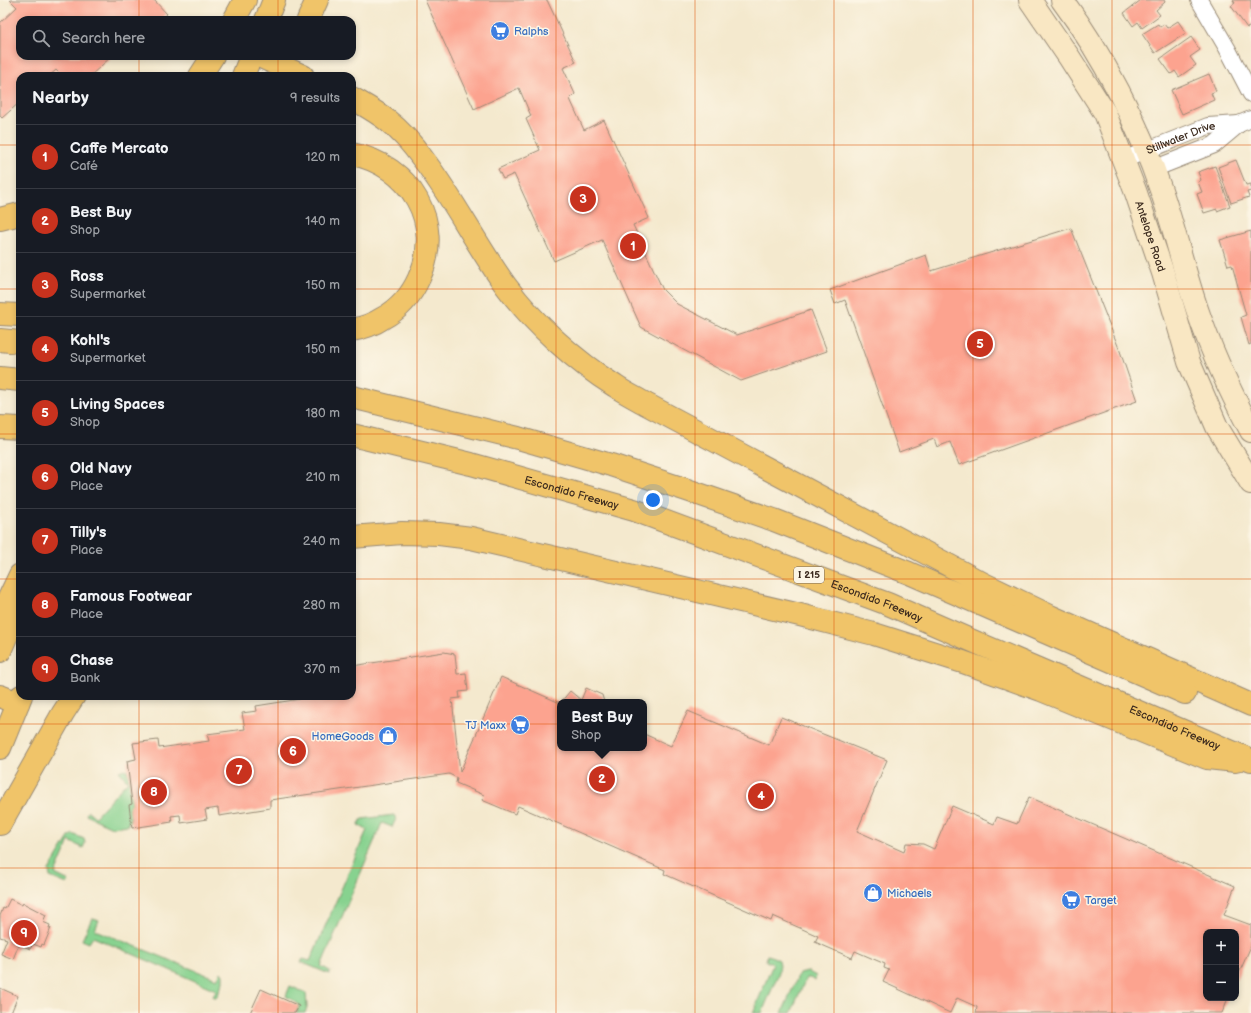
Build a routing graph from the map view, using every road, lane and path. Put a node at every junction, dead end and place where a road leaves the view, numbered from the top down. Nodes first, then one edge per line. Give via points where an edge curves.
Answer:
1 (245, 0) edge
2 (274, 0) edge
3 (317, 0) edge
4 (1030, 0) edge
5 (1062, 0) edge
6 (1199, 0) edge
7 (236, 16) edge
8 (268, 16) edge
9 (310, 16) edge
10 (210, 60) edge
11 (249, 60) edge
12 (269, 60) edge
13 (291, 69) edge
14 (203, 72) edge
15 (245, 72) edge
16 (1251, 94) edge
17 (356, 100) edge
18 (1245, 121) edge
19 (356, 155) edge
20 (1123, 160) junction
21 (1150, 160) junction
22 (16, 215) edge
23 (0, 219) edge
24 (0, 314) edge
25 (16, 315) edge
26 (356, 329) edge
27 (0, 340) edge
28 (16, 342) edge
29 (0, 378) edge
30 (16, 380) edge
31 (356, 398) edge
32 (0, 427) edge
33 (16, 428) edge
34 (1251, 431) edge
35 (356, 437) edge
36 (1251, 483) edge
37 (356, 537) edge
38 (16, 583) edge
39 (16, 614) edge
40 (0, 617) edge
41 (0, 651) edge
42 (13, 698) edge
43 (71, 700) edge
44 (1251, 705) edge
45 (1251, 720) edge
46 (0, 748) edge
47 (1251, 760) edge
48 (1251, 763) edge
49 (0, 824) edge

1 - 7 main road
2 - 8 main road
3 - 9 main road
4 - 20 main road, Antelope Road via 1104,113
5 - 21 main road, Antelope Road via 1099,57 1139,133
6 - 16 street
10 - 14 main road
11 - 15 main road
12 - 13 main road
17 - 44 main road via 389,121 416,150 522,306 585,365 615,386 984,584
18 - 21 street, Stillwater Drive via 1208,126
19 - 26 main road via 383,164 404,181 415,195 425,218 428,240 421,274 407,299 380,320
20 - 21 street, Stillwater Drive
20 - 36 main road, Antelope Road via 1163,273 1189,362 1217,427
21 - 34 main road, Antelope Road via 1165,200 1198,312 1233,397
22 - 23 main road
24 - 25 main road
27 - 28 main road
29 - 30 main road
31 - 45 main road via 518,438 626,470 766,518 909,573
32 - 33 main road
35 - 47 main road, Escondido Freeway / I 215 via 470,464 642,513 888,604
37 - 48 main road via 402,533 471,538 800,615 874,634 963,662 1041,690 1207,758
38 - 40 main road
39 - 41 main road
42 - 46 main road
43 - 49 main road

